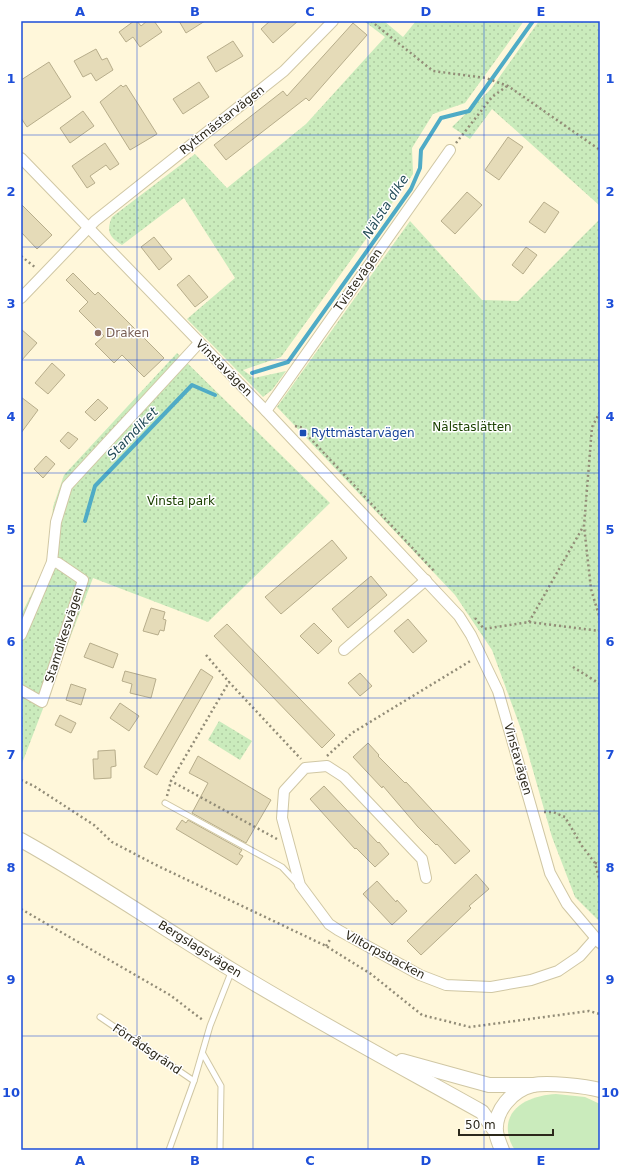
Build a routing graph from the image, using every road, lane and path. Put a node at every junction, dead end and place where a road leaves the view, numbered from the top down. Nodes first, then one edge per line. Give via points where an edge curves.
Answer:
1 (333, 21) edge
2 (371, 21) edge
3 (508, 86) junction
4 (450, 150) joint
5 (600, 150) edge
6 (21, 158) edge
7 (88, 228) junction
8 (21, 256) edge
9 (44, 274) junction
10 (21, 298) edge
11 (199, 343) junction
12 (266, 411) junction
13 (600, 412) edge
14 (290, 421) dead end
15 (584, 526) junction
16 (52, 562) junction
17 (437, 575) dead end
18 (426, 580) junction
19 (473, 617) dead end
20 (600, 619) edge
21 (529, 622) junction
22 (600, 631) edge
23 (21, 635) edge
24 (344, 650) dead end
25 (481, 654) junction
26 (206, 655) dead end
27 (574, 667) dead end
28 (229, 682) junction
29 (600, 684) edge
30 (21, 690) edge
31 (312, 767) junction
32 (21, 780) edge
33 (171, 781) junction
34 (165, 803) joint
35 (534, 814) junction
36 (21, 840) edge
37 (290, 846) junction
38 (595, 863) junction
39 (600, 864) edge
40 (426, 878) dead end
41 (600, 882) edge
42 (300, 886) junction
43 (21, 909) edge
44 (598, 941) edge
45 (232, 970) junction
46 (600, 1014) edge
47 (100, 1017) dead end
48 (210, 1026) junction
49 (203, 1054) junction
50 (381, 1055) junction
51 (194, 1081) junction
52 (533, 1085) junction
53 (600, 1090) edge
54 (496, 1132) junction
55 (169, 1150) edge
56 (220, 1150) edge
57 (502, 1150) edge

1 - 7 street, Ryttmästarvägen via 284,71
2 - 3 path via 433,71 486,78
3 - 4 path via 492,97
3 - 5 path
4 - 12 street, Tvistevägen
6 - 7 street, Vinstavägen
7 - 9 street, Ryttmästarvägen
7 - 11 street, Vinstavägen
8 - 9 path
9 - 10 street, Ryttmästarvägen
11 - 12 street, Vinstavägen
11 - 16 street via 67,486 56,522
12 - 18 street, Vinstavägen
13 - 15 path via 592,427
14 - 17 path via 295,426 304,428 309,437
15 - 20 path via 591,589
15 - 21 path
16 - 23 street
16 - 30 street, Stamdikesvägen via 58,563 82,580 42,702
18 - 24 street
18 - 25 street, Vinstavägen via 459,616
19 - 21 path via 484,629
21 - 22 path
25 - 31 path via 352,733
25 - 35 street, Vinstavägen via 498,691
26 - 28 path
27 - 29 path
28 - 31 path
28 - 33 path
31 - 37 street, Viltorpsbacken via 305,768 284,791 282,818
31 - 40 street via 327,766 344,777 422,859
32 - 46 path via 94,825 112,842 326,946 371,974 422,1015 470,1027 589,1011
33 - 34 path
33 - 37 path
34 - 42 lane, Viltorpsbacken via 282,867
35 - 38 path via 553,812 565,817
35 - 44 street, Vinstavägen via 550,873 567,904
36 - 45 main road, Bergslagsvägen via 72,869
37 - 42 street, Viltorpsbacken
38 - 39 path
38 - 41 path
42 - 44 street, Viltorpsbacken via 328,924 420,975 446,984 491,987 531,980 558,971
43 - 48 path via 170,995
45 - 48 lane, Förrådsgränd
45 - 50 main road, Bergslagsvägen via 326,1026
47 - 51 lane, Förrådsgränd
48 - 49 lane, Förrådsgränd
49 - 51 lane, Förrådsgränd
49 - 56 lane via 221,1086
50 - 52 main road, Bergslagsvägen via 489,1085
50 - 54 main road, Bergslagsvägen via 482,1112
51 - 55 lane, Förrådsgränd
52 - 53 main road, Bergslagsvägen via 584,1086
52 - 54 main road, Bergslagsvägen via 513,1095 505,1103 498,1115
54 - 57 main road, Bergslagsvägen

